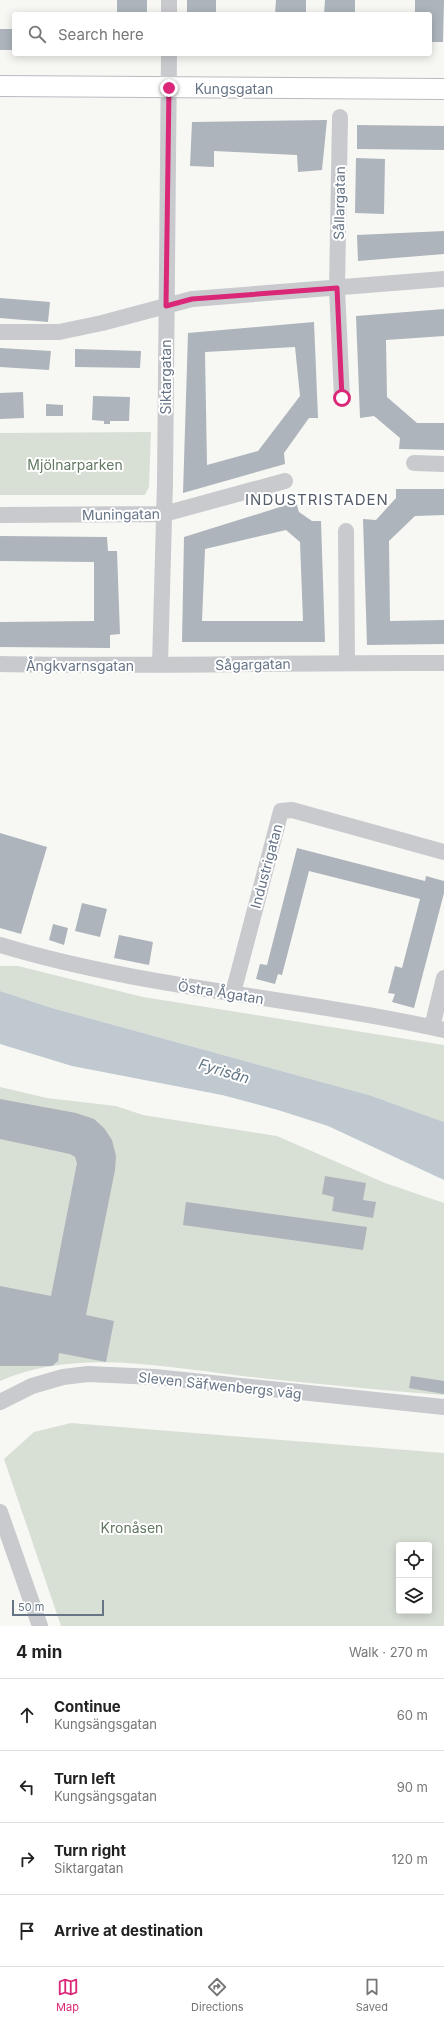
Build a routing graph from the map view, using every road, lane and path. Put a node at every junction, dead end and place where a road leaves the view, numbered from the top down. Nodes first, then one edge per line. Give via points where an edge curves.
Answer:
1 (169, 0) edge
2 (169, 12) edge
3 (169, 56) edge
4 (0, 86) edge
5 (169, 88) junction
6 (444, 90) edge
7 (340, 118) dead end
8 (444, 279) edge
9 (337, 288) junction
10 (166, 306) junction
11 (0, 332) edge
12 (342, 398) dead end
13 (414, 463) dead end
14 (444, 464) edge
15 (285, 481) dead end
16 (164, 514) junction
17 (0, 516) edge
18 (346, 531) dead end
19 (347, 662) junction
20 (444, 663) edge
21 (0, 664) edge
22 (160, 665) junction
23 (444, 852) edge
24 (0, 945) edge
25 (444, 978) edge
26 (233, 993) junction
27 (438, 1029) edge
28 (0, 1402) edge
29 (444, 1407) edge
30 (0, 1512) edge
31 (40, 1626) edge

1 - 2 street
3 - 5 street, Siktargatan
4 - 5 main road, Kungsgatan
5 - 6 main road, Kungsgatan
5 - 10 street, Siktargatan
7 - 9 street, Sållargatan
8 - 9 street
9 - 10 street via 192,299
9 - 12 street, Sållargatan
10 - 11 street via 102,324 59,332
10 - 16 street, Siktargatan
13 - 14 street
15 - 16 street, Muningatan
16 - 17 street, Muningatan
16 - 22 street, Siktargatan
18 - 19 street
19 - 20 street, Sågargatan
19 - 22 street, Sågargatan
21 - 22 street, Ångkvarnsgatan
23 - 26 street, Industrigatan via 292,810 280,811
24 - 26 street, Östra Ågatan via 30,954 152,980
25 - 27 street
26 - 27 street, Östra Ågatan via 365,1013
28 - 29 street, Sleven Säfwenbergs väg via 32,1386 63,1377 115,1374
30 - 31 street

